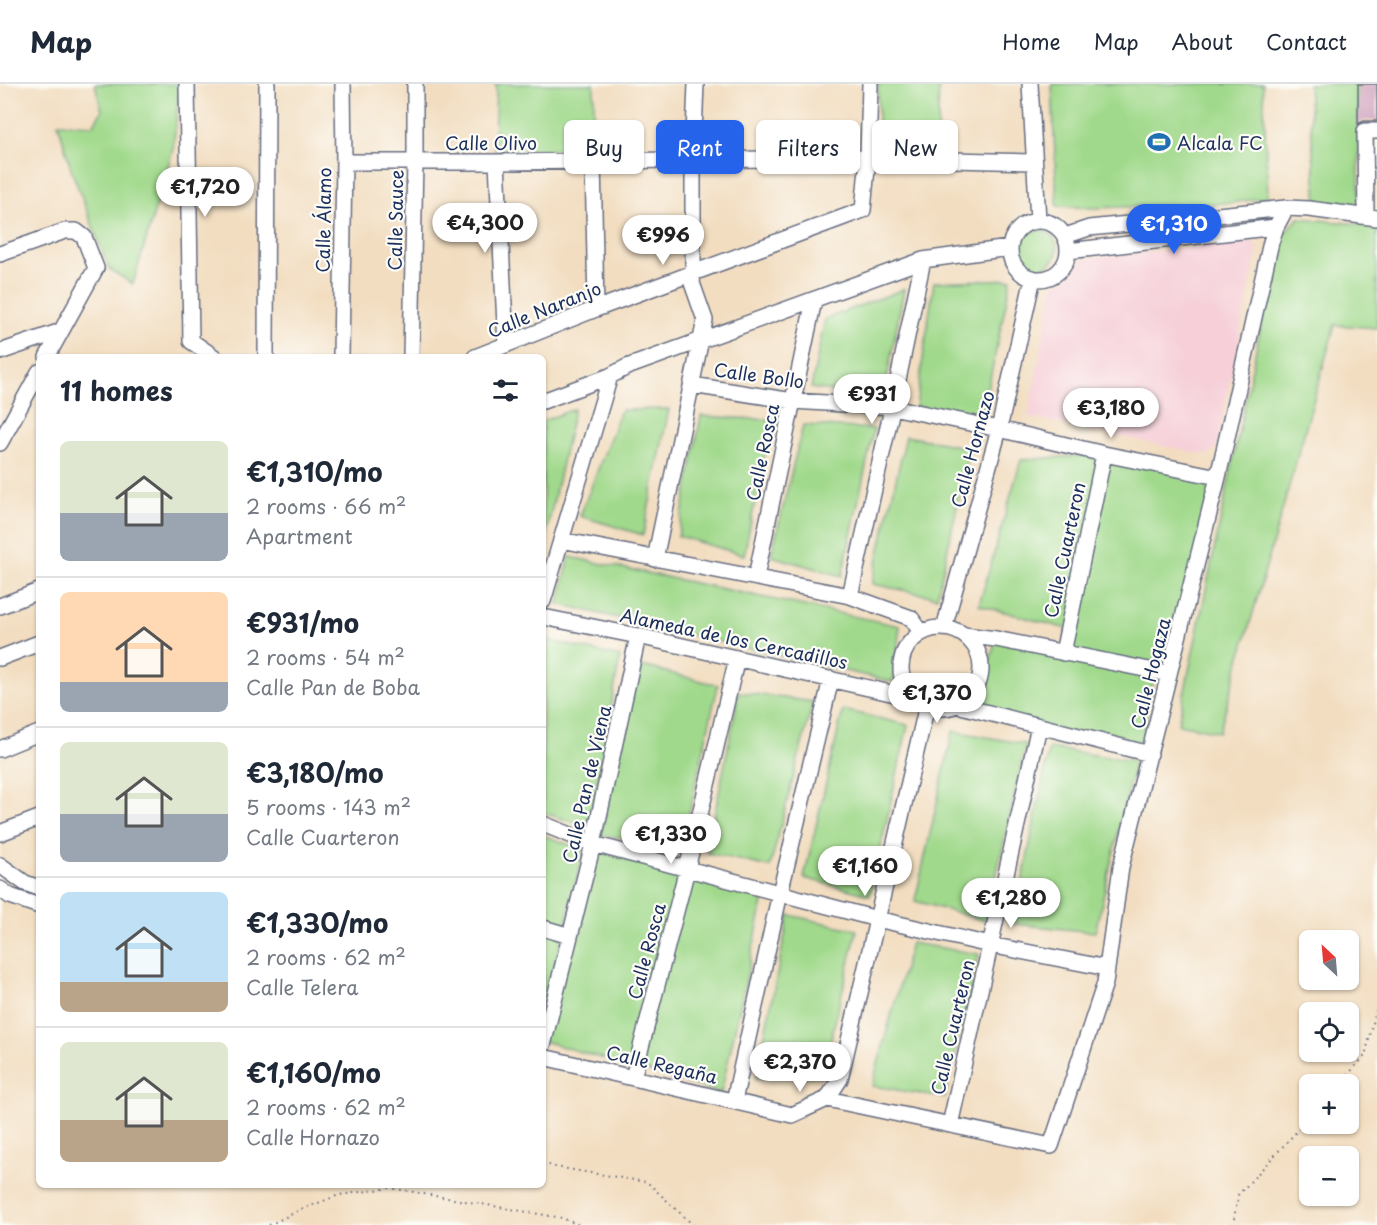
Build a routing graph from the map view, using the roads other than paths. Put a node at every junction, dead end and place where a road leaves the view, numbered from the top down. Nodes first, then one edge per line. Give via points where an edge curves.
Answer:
1 (187, 84) edge
2 (267, 84) edge
3 (343, 84) edge
4 (415, 84) edge
5 (696, 84) edge
6 (870, 84) edge
7 (1030, 84) edge
8 (695, 120) edge
9 (1371, 131) edge
10 (868, 158) junction
11 (744, 159) edge
12 (415, 161) junction
13 (564, 161) edge
14 (344, 162) junction
15 (497, 162) junction
16 (1034, 162) junction
17 (593, 174) edge
18 (693, 174) edge
19 (1286, 208) junction
20 (1371, 217) edge
21 (1038, 220) junction
22 (1276, 227) junction
23 (1067, 244) junction
24 (1009, 248) junction
25 (0, 255) edge
26 (923, 260) junction
27 (693, 273) junction
28 (1033, 278) junction
29 (814, 300) junction
30 (596, 309) junction
31 (61, 331) junction
32 (701, 341) junction
33 (506, 345) junction
34 (0, 352) edge
35 (49, 354) edge
36 (210, 354) edge
37 (266, 354) edge
38 (341, 354) edge
39 (411, 354) edge
40 (483, 354) edge
41 (610, 376) junction
42 (36, 377) edge
43 (692, 385) junction
44 (546, 400) edge
45 (793, 401) junction
46 (892, 407) junction
47 (999, 429) junction
48 (0, 443) edge
49 (1104, 454) junction
50 (1218, 477) junction
51 (561, 540) junction
52 (655, 559) junction
53 (756, 577) junction
54 (546, 579) edge
55 (36, 592) edge
56 (850, 596) junction
57 (0, 606) edge
58 (546, 618) edge
59 (944, 628) junction
60 (922, 633) junction
61 (964, 635) junction
62 (638, 636) junction
63 (36, 644) edge
64 (1063, 653) junction
65 (0, 658) edge
66 (737, 658) junction
67 (1169, 674) junction
68 (831, 679) junction
69 (922, 703) junction
70 (957, 705) junction
71 (1039, 726) junction
72 (36, 734) edge
73 (0, 749) edge
74 (1150, 754) junction
75 (36, 819) edge
76 (546, 825) edge
77 (0, 833) edge
78 (593, 844) junction
79 (0, 866) edge
80 (687, 869) junction
81 (36, 887) edge
82 (0, 889) edge
83 (780, 893) junction
84 (36, 905) edge
85 (877, 919) junction
86 (546, 929) edge
87 (570, 936) junction
88 (990, 945) junction
89 (1107, 969) junction
90 (546, 1033) edge
91 (546, 1058) edge
92 (633, 1078) junction
93 (827, 1099) junction
94 (734, 1101) junction
95 (950, 1125) junction

1 - 36 street via 191,340
2 - 37 street
3 - 14 street, Calle Álamo
4 - 12 street, Calle Sauce
5 - 8 street
6 - 10 street
7 - 16 street
9 - 20 street
10 - 11 street, Calle Olivo
10 - 16 street, Calle Olivo
10 - 27 street, Calle Naranjo via 863,210
12 - 14 street, Calle Olivo
12 - 15 street, Calle Olivo
12 - 39 street, Calle Sauce
13 - 15 street, Calle Olivo
14 - 38 street, Calle Álamo
15 - 33 street
16 - 21 street
17 - 30 street
18 - 27 street
19 - 20 street
19 - 22 street, Calle Hogaza
19 - 23 street via 1089,228
21 - 23 street via 1056,226
21 - 24 street via 1018,229
22 - 23 street
22 - 50 street, Calle Hogaza
23 - 28 street via 1061,269 1053,276
24 - 26 street
24 - 28 street via 1015,268
25 - 31 street via 65,231 76,231 84,237 96,268
26 - 29 street
26 - 46 street
27 - 30 street, Calle Naranjo
27 - 32 street via 692,283 705,320
28 - 47 street, Calle Hornazo
29 - 32 street
29 - 45 street, Calle Rosca
30 - 33 street, Calle Naranjo
31 - 34 street
31 - 35 street
32 - 41 street
32 - 43 street
33 - 40 street, Calle Naranjo
41 - 44 street
41 - 51 street
42 - 48 street
43 - 45 street, Calle Bollo
43 - 52 street
45 - 46 street, Calle Bollo
45 - 53 street, Calle Rosca
46 - 47 street, Calle Bollo
46 - 56 street
47 - 49 street, Calle Bollo
47 - 59 street, Calle Hornazo
49 - 50 street, Calle Bollo
49 - 64 street, Calle Cuarteron
50 - 67 street, Calle Hogaza
51 - 52 street
51 - 54 street
52 - 53 street
53 - 56 street
55 - 57 street
56 - 60 street via 910,618
58 - 62 street, Alameda de los Cercadillos
59 - 60 street
59 - 61 street
60 - 69 street via 903,653 901,667 908,691
61 - 64 street
61 - 70 street via 977,650 981,671 978,685
62 - 66 street, Alameda de los Cercadillos
62 - 78 street, Calle Pan de Viena
63 - 65 street
64 - 67 street
66 - 68 street, Alameda de los Cercadillos
66 - 80 street, Calle Rosca
67 - 74 street, Calle Hogaza
68 - 69 street, Alameda de los Cercadillos
68 - 83 street
69 - 70 street via 940,708
69 - 85 street
70 - 71 street
71 - 74 street
71 - 88 street, Calle Cuarteron
72 - 73 street
74 - 89 street, Calle Hogaza via 1121,867
75 - 77 street
76 - 78 street
78 - 80 street
78 - 87 street, Calle Pan de Viena
79 - 81 street
80 - 83 street
80 - 92 street, Calle Rosca
82 - 84 street
83 - 85 street
83 - 94 street
85 - 88 street
85 - 93 street via 840,1079
86 - 87 street
87 - 90 street, Calle Pan de Viena
88 - 89 street
88 - 95 street, Calle Cuarteron
89 - 95 street, Calle Hogaza via 1051,1146
91 - 92 street, Calle Regaña
92 - 94 street, Calle Regaña
93 - 94 street, Calle Regaña via 792,1115
93 - 95 street

